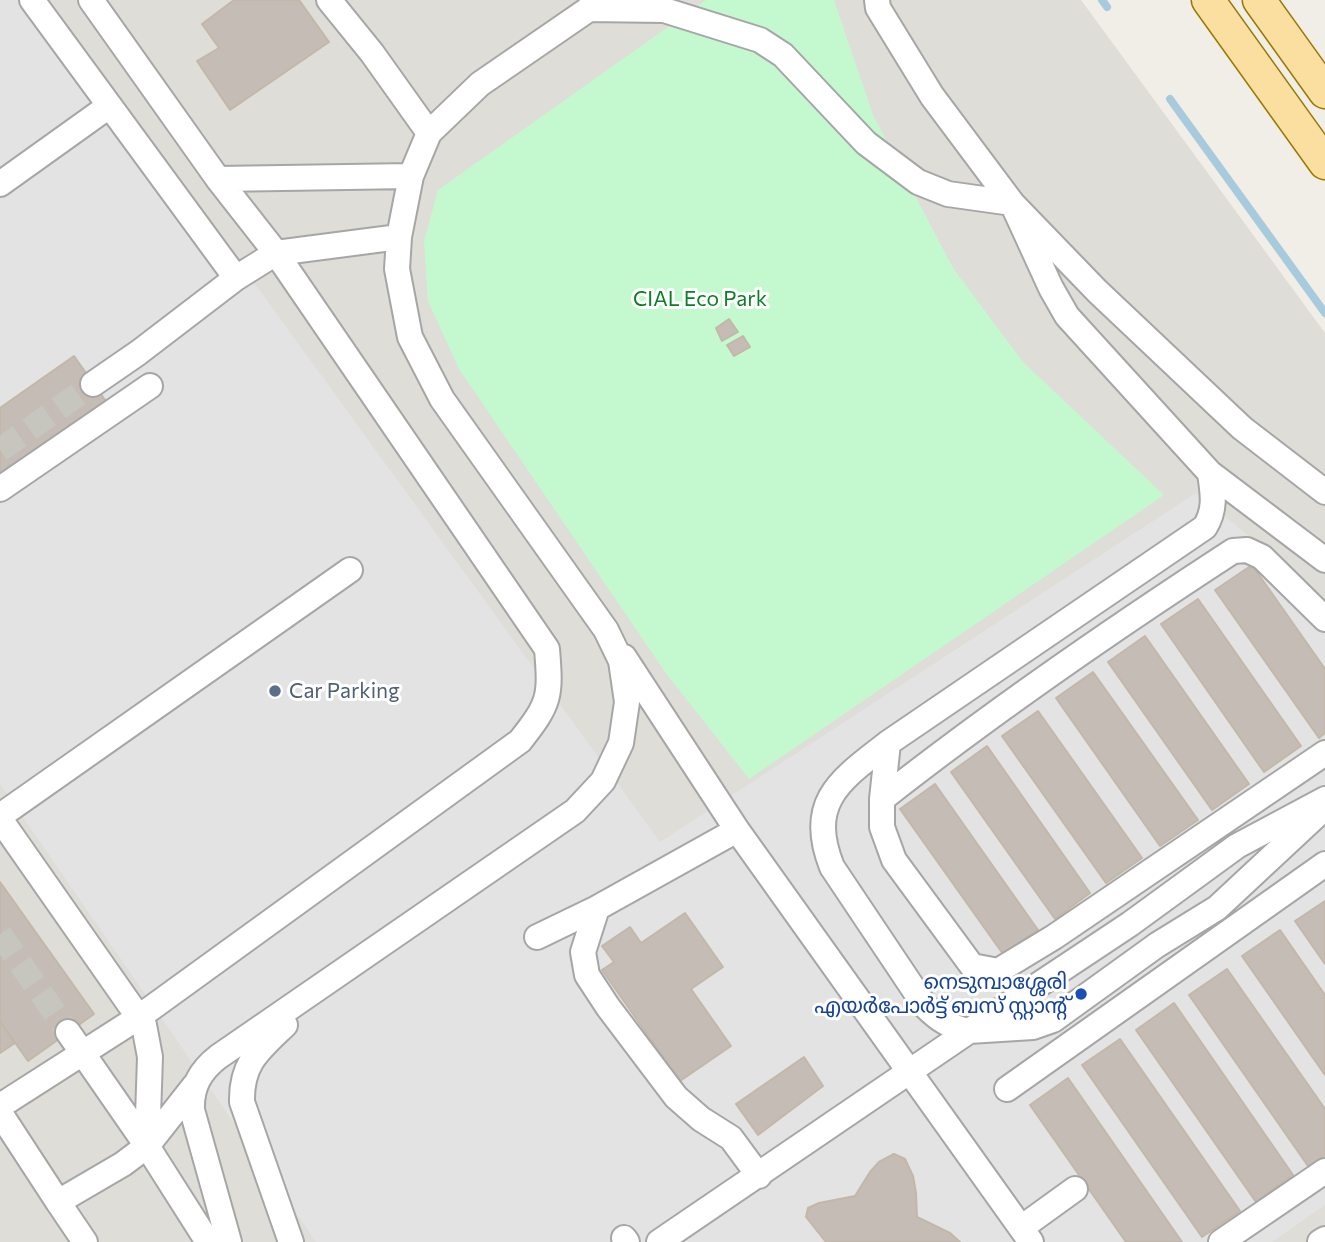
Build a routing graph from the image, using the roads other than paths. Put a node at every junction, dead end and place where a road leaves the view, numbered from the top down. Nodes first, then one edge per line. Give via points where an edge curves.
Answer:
1 (32, 0) edge
2 (91, 0) edge
3 (329, 0) edge
4 (877, 0) edge
5 (1208, 0) edge
6 (1259, 0) edge
7 (595, 5) edge
8 (1325, 92) edge
9 (109, 106) junction
10 (429, 133) junction
11 (1325, 163) edge
12 (411, 176) junction
13 (218, 179) junction
14 (0, 184) edge
15 (1012, 203) junction
16 (399, 237) junction
17 (276, 253) junction
18 (236, 278) junction
19 (93, 384) tunnel mouth
20 (150, 386) dead end
21 (1210, 473) junction
22 (0, 489) edge
23 (1325, 492) edge
24 (1325, 560) edge
25 (350, 570) dead end
26 (1325, 619) edge
27 (606, 630) junction
28 (1044, 637) junction
29 (1063, 665) junction
30 (888, 743) junction
31 (1325, 753) edge
32 (881, 799) junction
33 (1325, 799) edge
34 (1325, 807) edge
35 (0, 817) edge
36 (737, 830) junction
37 (1325, 864) edge
38 (597, 908) junction
39 (537, 937) dead end
40 (335, 978) junction
41 (139, 1017) junction
42 (969, 1031) junction
43 (68, 1032) tunnel mouth
44 (82, 1053) junction
45 (910, 1073) junction
46 (195, 1084) junction
47 (1007, 1089) dead end
48 (0, 1106) edge
49 (0, 1113) edge
50 (147, 1146) junction
51 (1325, 1171) edge
52 (759, 1176) junction
53 (1075, 1188) dead end
54 (58, 1202) junction
55 (1026, 1235) edge
56 (1325, 1239) edge
57 (85, 1242) edge
58 (208, 1242) edge
59 (229, 1242) edge
60 (291, 1242) edge
61 (659, 1242) edge
62 (1221, 1242) edge
63 (1320, 1242) edge

1 - 9 street
2 - 13 street
3 - 10 street
4 - 15 street via 932,96
5 - 11 main road
6 - 8 main road
7 - 10 street via 480,84
7 - 15 street via 664,10 760,40 783,55 866,143 918,182 948,194
9 - 14 street
9 - 18 street
10 - 12 street
12 - 13 street
12 - 16 street
13 - 17 street
15 - 21 street via 1067,316
15 - 23 street via 1242,428
16 - 17 street
16 - 27 street via 397,269 410,337 442,399
17 - 18 street
17 - 41 street via 547,649 550,687 541,714 520,741
18 - 19 street
20 - 22 street
21 - 24 street
21 - 28 street via 1214,504 1205,527
25 - 35 street
26 - 29 street via 1262,557 1247,550 1233,551
27 - 36 street
27 - 40 street via 621,661 627,702 621,743 603,781 575,811
28 - 29 street
28 - 30 street
29 - 32 street
30 - 32 street
30 - 42 street via 836,786 826,805 824,847 832,867 925,1006 938,1019
31 - 32 street via 998,971 972,966 894,860 881,827
33 - 42 street via 1237,846
34 - 42 street via 1217,908 1053,1020 1033,1027
35 - 41 street
36 - 38 street
36 - 45 street
37 - 47 street
38 - 39 street
38 - 52 street via 583,952 587,975 676,1097 731,1138
40 - 46 street via 210,1062
40 - 60 street via 250,1061 244,1075 242,1101
41 - 44 street
41 - 50 street via 150,1057
42 - 45 street
43 - 44 street
44 - 48 street
44 - 50 street
45 - 52 street
45 - 55 street
46 - 50 street
46 - 59 street via 192,1110
49 - 54 street
50 - 54 street
50 - 58 street
51 - 62 street
52 - 61 street
53 - 55 street
54 - 57 street
56 - 63 street

